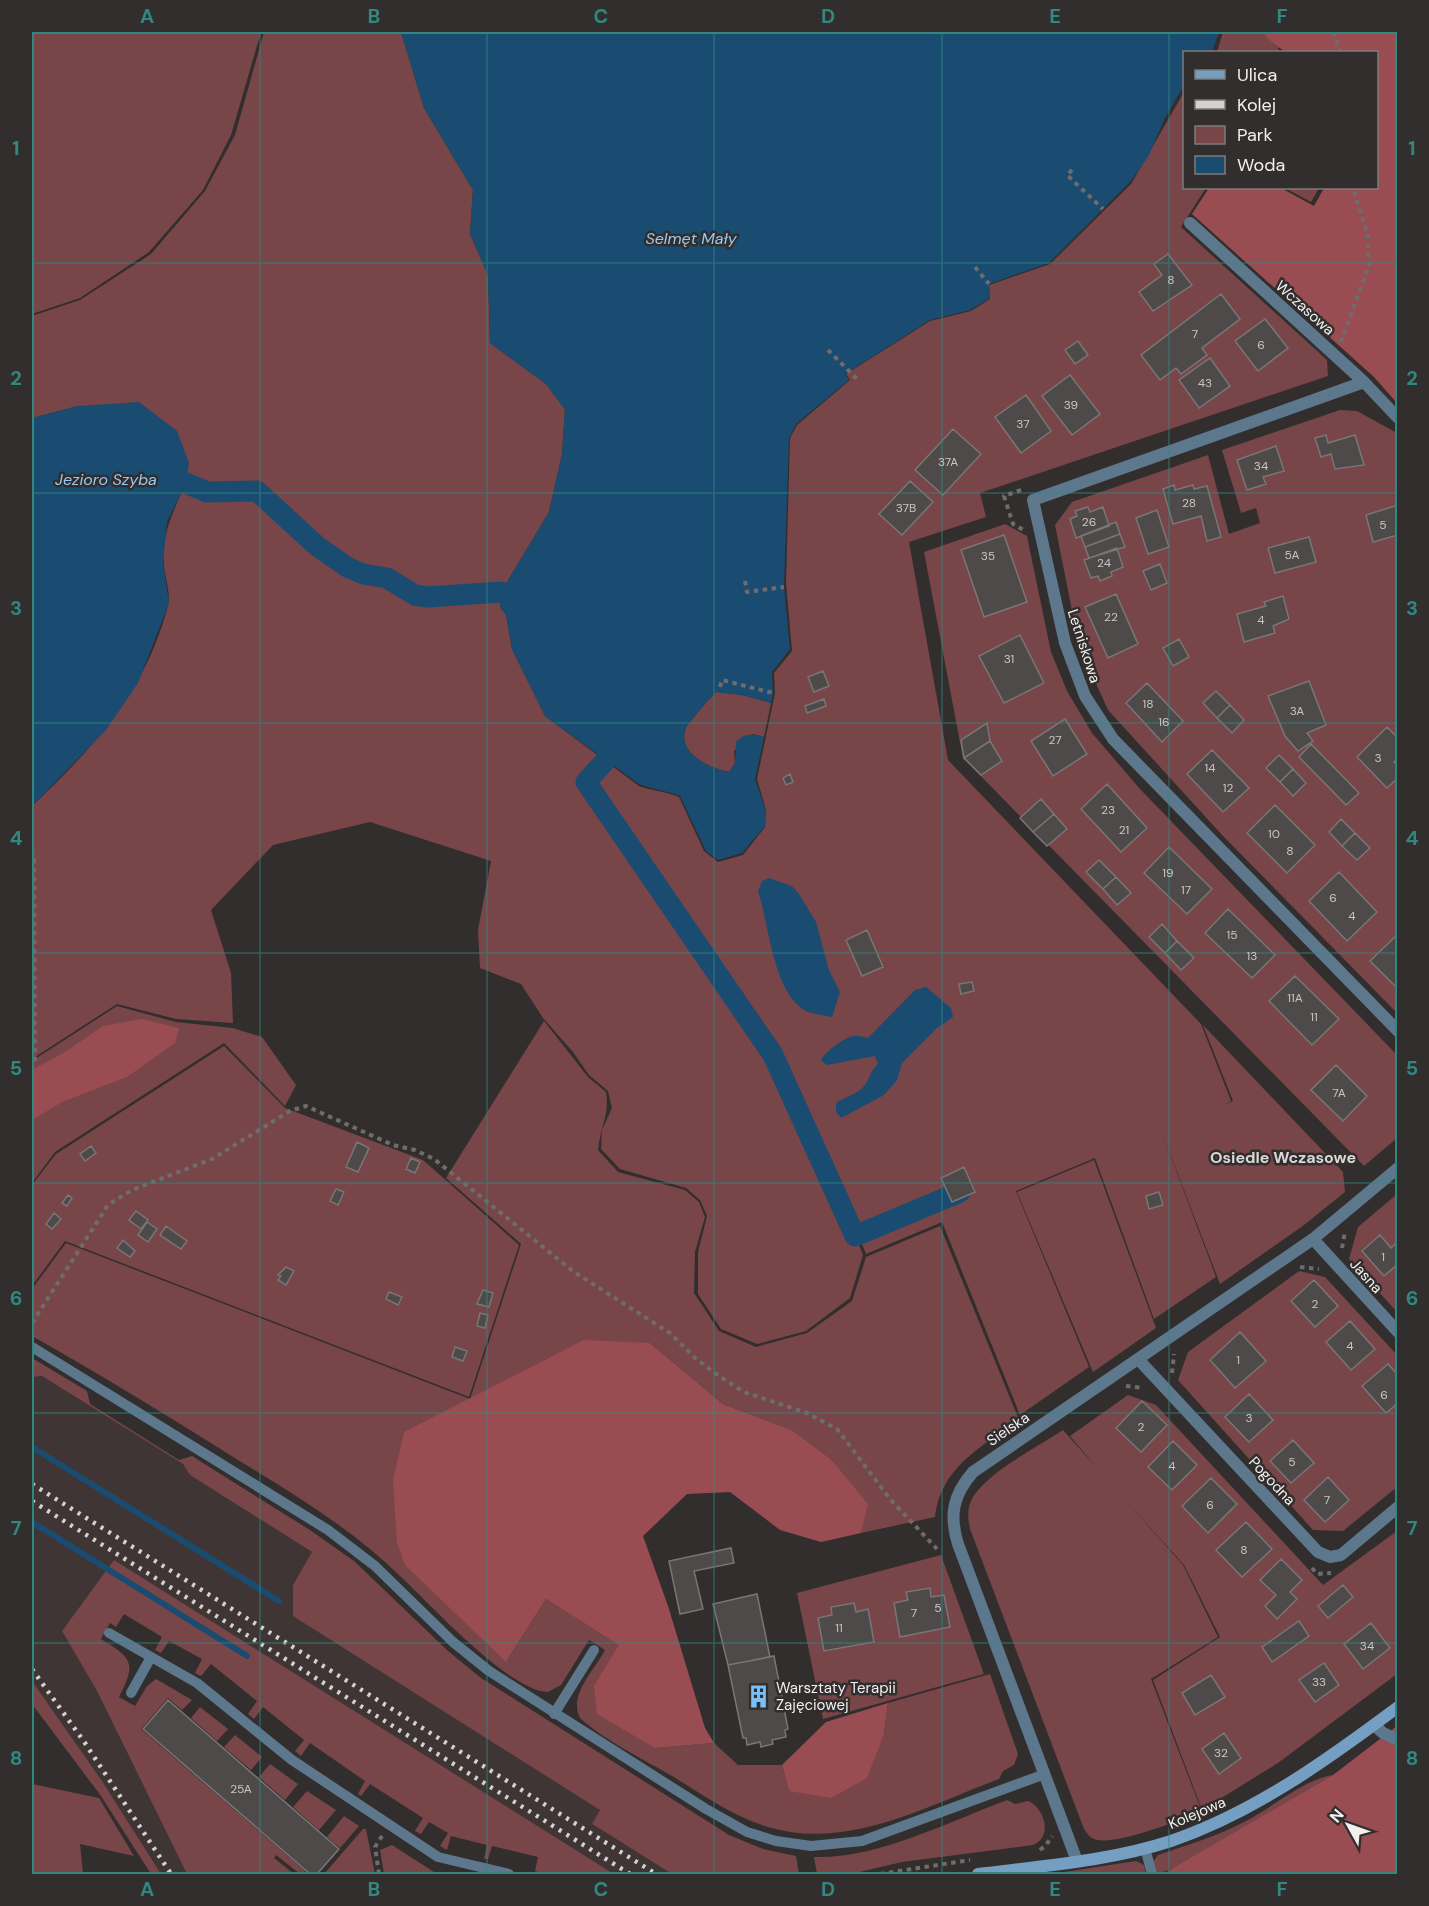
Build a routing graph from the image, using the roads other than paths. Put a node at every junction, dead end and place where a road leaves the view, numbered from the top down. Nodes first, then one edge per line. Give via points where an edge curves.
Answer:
1 (1190, 223) dead end
2 (1364, 382) junction
3 (1398, 418) edge
4 (1398, 1031) edge
5 (1398, 1168) edge
6 (1313, 1239) junction
7 (1398, 1332) edge
8 (32, 1347) edge
9 (1138, 1359) junction
10 (1398, 1508) edge
11 (109, 1633) dead end
12 (594, 1650) dead end
13 (151, 1658) junction
14 (130, 1693) dead end
15 (1398, 1707) edge
16 (554, 1714) junction
17 (1374, 1725) junction
18 (1398, 1740) edge
19 (1045, 1774) junction
20 (1145, 1848) junction
21 (1077, 1861) junction
22 (509, 1875) edge
23 (978, 1875) edge
24 (1152, 1875) edge

1 - 2 street, Wczasowa
2 - 3 street, Wczasowa
2 - 4 street, Letniskowa via 1033,500 1068,652 1085,696 1113,739
5 - 6 street, Sielska
6 - 7 street, Jasna
6 - 9 street, Sielska
8 - 16 lane via 340,1538 385,1575 465,1653
9 - 10 street, Pogodna via 1318,1552 1330,1557 1341,1555
9 - 19 street, Sielska via 973,1472 956,1496 953,1519 958,1544
11 - 13 lane
12 - 16 lane
13 - 14 lane
13 - 22 lane via 197,1683 292,1760 438,1857
15 - 17 street, Kolejowa
16 - 19 lane via 728,1822 766,1838 798,1845 835,1845 873,1838
17 - 18 street
17 - 20 street, Kolejowa via 1260,1801 1217,1823
19 - 21 street, Sielska
20 - 21 street, Kolejowa
20 - 24 lane
21 - 23 street, Kolejowa

